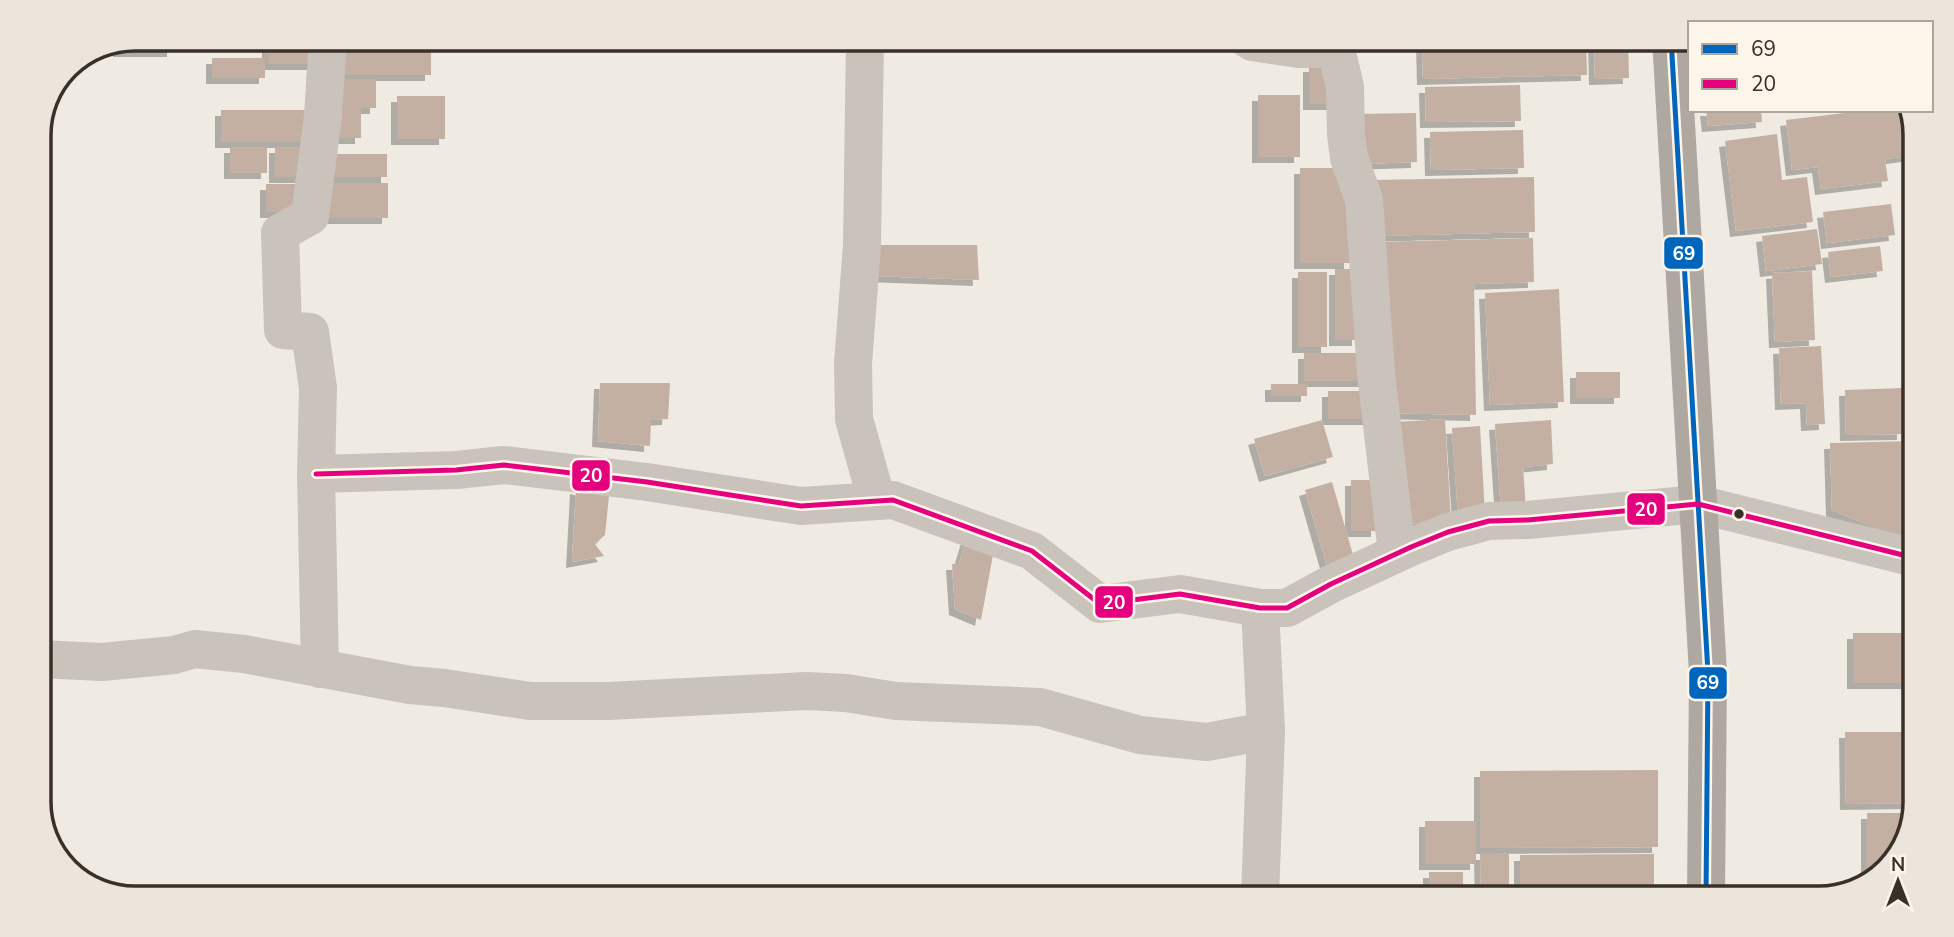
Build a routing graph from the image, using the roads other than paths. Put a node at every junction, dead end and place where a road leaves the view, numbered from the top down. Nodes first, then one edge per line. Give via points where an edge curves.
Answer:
1 (328, 51) edge
2 (865, 51) edge
3 (1340, 51) edge
4 (1672, 51) edge
5 (316, 474) junction
6 (877, 501) junction
7 (1698, 505) junction
8 (1397, 553) junction
9 (1903, 555) edge
10 (1260, 608) junction
11 (51, 660) edge
12 (320, 669) junction
13 (1266, 731) junction
14 (1260, 886) edge
15 (1706, 886) edge

1 - 5 street via 310,216 280,233 283,330 310,332 314,355
2 - 6 street via 854,419
3 - 8 street via 1349,158 1364,200 1376,373
4 - 7 highway
5 - 6 street via 504,466 801,506
5 - 12 street
6 - 10 street via 893,500 1032,551 1100,604 1180,594
7 - 8 street via 1489,521
7 - 9 street
7 - 15 highway via 1707,673
8 - 10 street via 1287,608
10 - 13 street
11 - 12 street via 102,662 195,649
12 - 13 street via 530,701 846,693 896,701 1040,707 1140,735 1207,742
13 - 14 street

